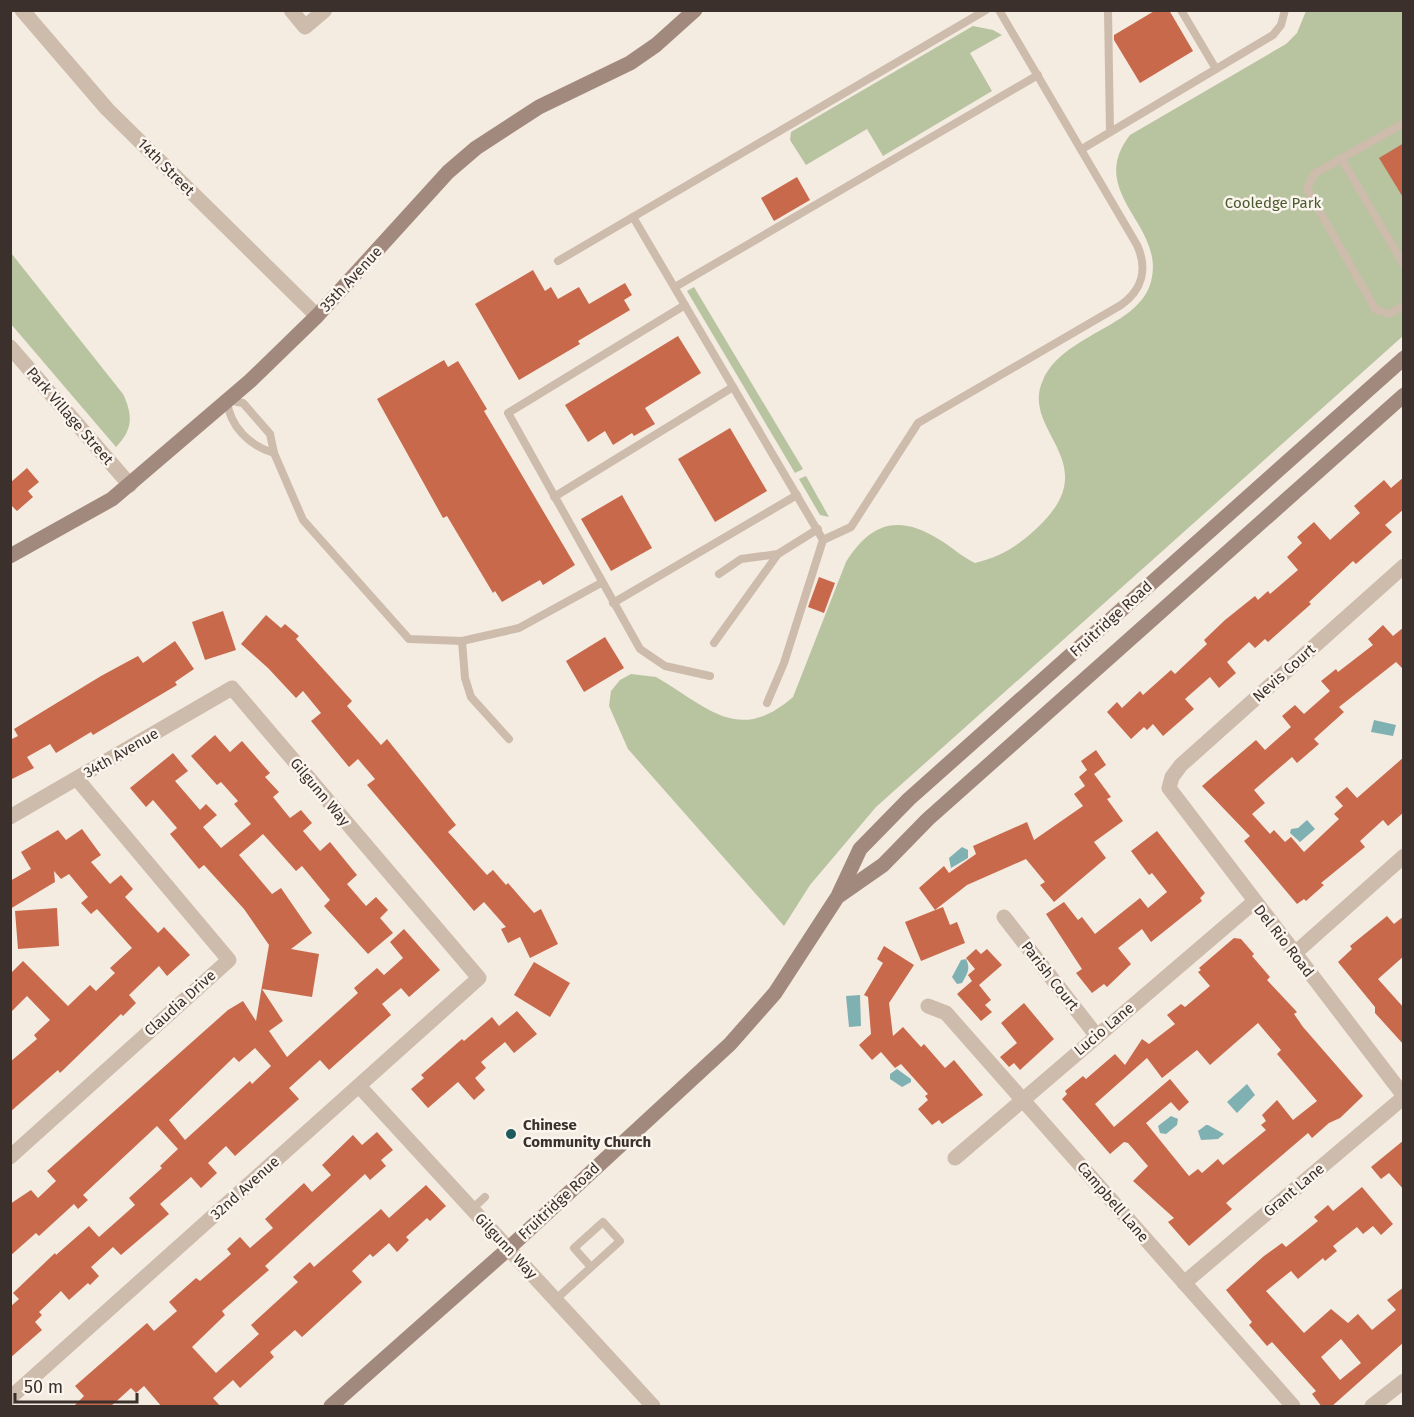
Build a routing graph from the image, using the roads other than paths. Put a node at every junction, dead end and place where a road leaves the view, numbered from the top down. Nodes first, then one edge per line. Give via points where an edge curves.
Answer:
1 (22, 10) edge
2 (291, 10) edge
3 (325, 10) edge
4 (695, 10) edge
5 (986, 10) edge
6 (999, 10) edge
7 (1107, 10) edge
8 (1181, 10) edge
9 (1285, 10) edge
10 (1216, 69) junction
11 (1038, 75) junction
12 (1404, 123) edge
13 (1110, 132) junction
14 (1082, 149) junction
15 (1341, 158) junction
16 (633, 217) junction
17 (558, 261) dead end
18 (1404, 265) edge
19 (675, 287) junction
20 (1404, 304) edge
21 (685, 305) junction
22 (316, 316) junction
23 (10, 347) edge
24 (1404, 358) edge
25 (733, 387) junction
26 (1404, 395) edge
27 (227, 401) junction
28 (274, 453) junction
29 (130, 484) junction
30 (797, 495) junction
31 (554, 497) junction
32 (818, 529) junction
33 (823, 540) junction
34 (778, 554) junction
35 (10, 556) edge
36 (1404, 566) edge
37 (719, 574) dead end
38 (601, 583) junction
39 (613, 603) junction
40 (462, 641) junction
41 (714, 643) dead end
42 (710, 676) dead end
43 (232, 688) joint
44 (768, 703) dead end
45 (509, 739) dead end
46 (77, 778) junction
47 (1169, 783) joint
48 (10, 818) edge
49 (1404, 856) edge
50 (838, 896) junction
51 (1254, 902) junction
52 (1004, 917) dead end
53 (1294, 954) junction
54 (479, 978) joint
55 (928, 1006) dead end
56 (1096, 1035) junction
57 (359, 1086) junction
58 (1404, 1097) edge
59 (1022, 1099) junction
60 (10, 1157) edge
61 (955, 1158) dead end
62 (485, 1197) dead end
63 (472, 1209) junction
64 (508, 1249) junction
65 (591, 1267) junction
66 (1184, 1283) junction
67 (555, 1300) junction
68 (1404, 1381) edge
69 (10, 1398) edge
70 (331, 1407) edge
71 (653, 1407) edge
72 (1293, 1407) edge
73 (1372, 1407) edge

1 - 22 street, 14th Street via 107,109
2 - 3 street via 306,27
4 - 22 main road, 35th Avenue via 630,63 538,107 476,148 448,172
5 - 16 lane
6 - 11 lane
7 - 13 lane
8 - 10 lane
9 - 10 lane via 1273,35
10 - 13 lane
11 - 14 lane
11 - 19 lane
12 - 15 lane
13 - 14 lane
14 - 33 lane via 1144,260 1143,273 1132,297 918,423 851,527
15 - 18 lane
15 - 20 lane via 1314,174 1307,189 1376,310 1390,314
16 - 17 lane
16 - 19 lane
19 - 21 lane
21 - 25 lane
21 - 31 lane via 508,413
22 - 27 main road, 35th Avenue
23 - 29 street, Park Village Street
24 - 50 main road, Fruitridge Road via 909,799 860,849
25 - 30 lane
25 - 31 lane
26 - 50 main road, Fruitridge Road via 928,819 883,865
27 - 28 lane via 228,417 256,448
27 - 28 lane via 243,403 270,434
27 - 29 main road, 35th Avenue
28 - 40 lane via 303,520 409,639
29 - 35 main road, 35th Avenue via 112,499
30 - 32 lane
30 - 39 lane
31 - 38 lane
32 - 33 lane
32 - 34 lane
33 - 44 lane
34 - 37 lane via 741,559
34 - 41 lane
36 - 47 street, Nevis Court via 1181,765
38 - 39 lane
38 - 40 lane via 519,628
39 - 42 lane via 632,638 649,658 665,666
40 - 45 lane via 471,697
43 - 46 street, 34th Avenue
43 - 54 street, Gilgunn Way
46 - 48 street, 34th Avenue
46 - 60 street, Claudia Drive via 228,960
47 - 51 street, Del Rio Road via 1171,794
49 - 53 street
50 - 64 main road, Fruitridge Road via 774,993 730,1044
51 - 53 street, Del Rio Road
51 - 56 street, Lucio Lane
52 - 56 street, Parish Court
53 - 58 street, Del Rio Road
54 - 57 street, 32nd Avenue
55 - 59 street, Campbell Lane via 946,1013
56 - 59 street, Lucio Lane
57 - 63 street, Gilgunn Way
57 - 69 street, 32nd Avenue
58 - 66 street, Grant Lane
59 - 61 street, Lucio Lane
59 - 66 street, Campbell Lane
62 - 63 lane
63 - 64 street, Gilgunn Way
64 - 67 street, Gilgunn Way
64 - 70 main road, Fruitridge Road
65 - 65 lane via 620,1241 603,1222 574,1248
65 - 67 lane
66 - 72 street, Campbell Lane
67 - 71 street, Gilgunn Way
68 - 73 street

